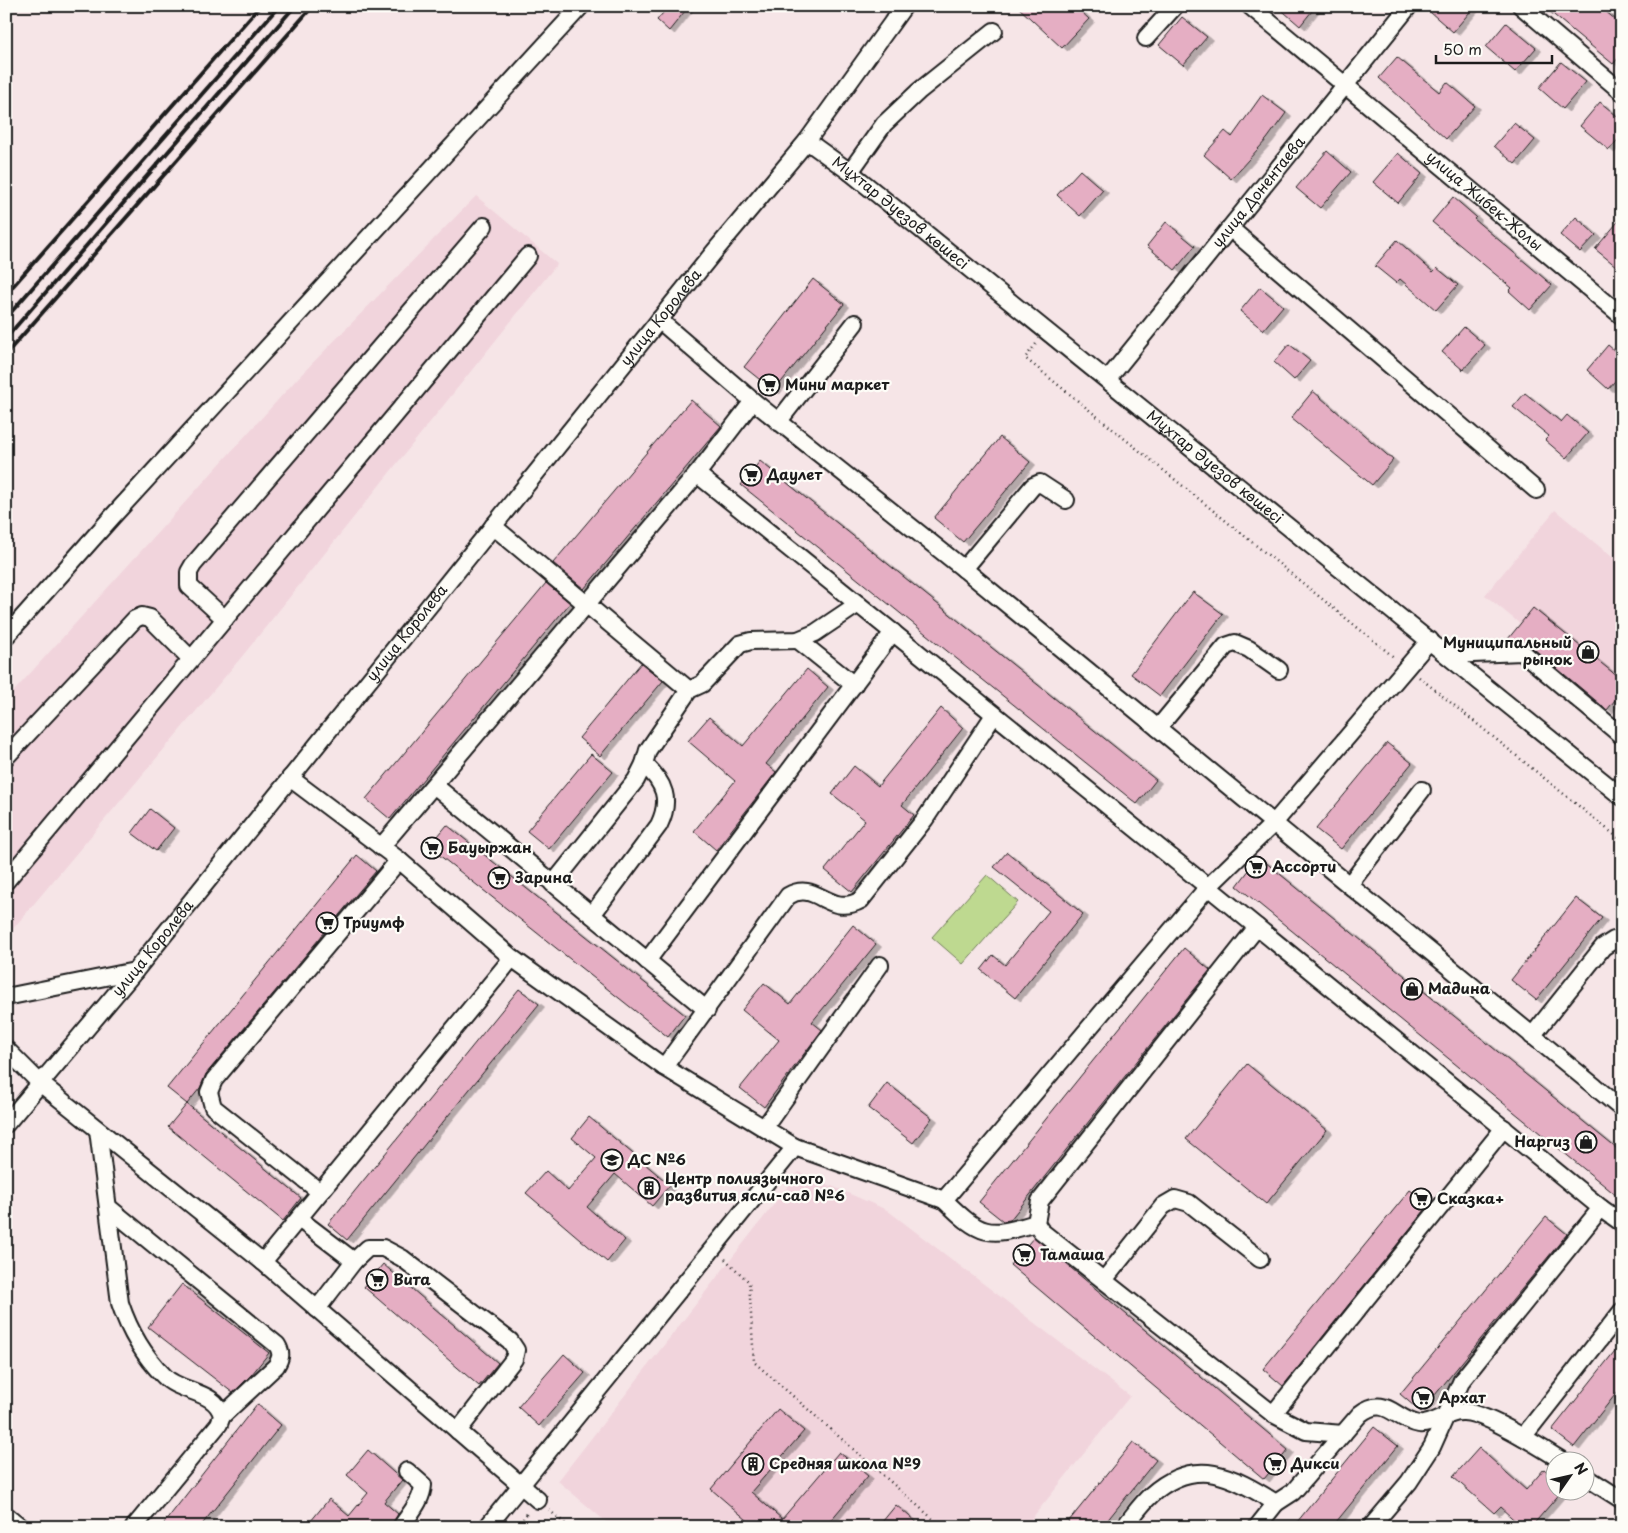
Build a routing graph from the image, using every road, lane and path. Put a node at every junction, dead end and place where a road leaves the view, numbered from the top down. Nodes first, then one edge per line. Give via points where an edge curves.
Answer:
1 (581, 6) edge
2 (904, 6) edge
3 (1174, 6) edge
4 (1250, 6) edge
5 (1409, 6) edge
6 (1521, 6) edge
7 (994, 31) dead end
8 (1146, 38) dead end
9 (1345, 87) junction
10 (1622, 92) edge
11 (807, 141) junction
12 (850, 172) junction
13 (484, 226) dead end
14 (1231, 229) junction
15 (528, 256) dead end
16 (1622, 316) edge
17 (659, 320) junction
18 (855, 323) dead end
19 (1047, 331) junction
20 (1108, 379) junction
21 (753, 401) junction
22 (778, 422) junction
23 (696, 474) junction
24 (1536, 490) dead end
25 (1066, 500) dead end
26 (493, 526) junction
27 (964, 569) junction
28 (587, 603) junction
29 (858, 604) junction
30 (224, 619) junction
31 (893, 632) junction
32 (6, 636) edge
33 (798, 640) junction
34 (1430, 640) junction
35 (1448, 656) junction
36 (191, 659) junction
37 (1407, 667) junction
38 (1279, 670) dead end
39 (854, 685) junction
40 (689, 690) junction
41 (994, 714) junction
42 (1158, 728) junction
43 (1622, 736) edge
44 (6, 757) edge
45 (644, 764) junction
46 (290, 778) junction
47 (434, 785) junction
48 (1422, 790) dead end
49 (1622, 798) edge
50 (1274, 823) junction
51 (1622, 841) edge
52 (381, 847) junction
53 (399, 860) junction
54 (6, 880) edge
55 (553, 884) junction
56 (1349, 885) junction
57 (1208, 887) junction
58 (592, 915) junction
59 (1257, 927) junction
60 (1622, 941) edge
61 (512, 958) junction
62 (647, 961) junction
63 (880, 965) dead end
64 (135, 971) junction
65 (6, 997) edge
66 (707, 1010) junction
67 (1532, 1036) junction
68 (6, 1049) edge
69 (664, 1067) junction
70 (40, 1083) junction
71 (1622, 1110) edge
72 (6, 1124) edge
73 (764, 1128) junction
74 (1504, 1128) junction
75 (98, 1130) junction
76 (795, 1147) junction
77 (320, 1192) junction
78 (944, 1200) junction
79 (108, 1207) junction
80 (1601, 1208) junction
81 (298, 1219) junction
82 (1036, 1223) junction
83 (1622, 1223) edge
84 (713, 1247) junction
85 (1260, 1259) dead end
86 (354, 1261) junction
87 (262, 1262) junction
88 (1104, 1280) junction
89 (317, 1309) junction
90 (1622, 1311) edge
91 (1447, 1413) junction
92 (1273, 1414) junction
93 (222, 1416) junction
94 (458, 1431) junction
95 (1343, 1434) junction
96 (1523, 1436) junction
97 (1546, 1451) edge
98 (407, 1471) dead end
99 (1596, 1483) edge
100 (519, 1485) junction
101 (538, 1500) joint
102 (1622, 1500) edge
103 (1276, 1503) junction
104 (6, 1515) edge
105 (22, 1527) edge
106 (134, 1527) edge
107 (401, 1527) edge
108 (487, 1527) edge
109 (569, 1527) edge
110 (942, 1527) edge
111 (1124, 1527) edge
112 (1257, 1527) edge
113 (1371, 1527) edge

1 - 32 street
2 - 11 street, улица Королева
3 - 8 street
4 - 9 street, улица Жибек-Жолы
5 - 9 street, улица Донентаева
6 - 10 street
7 - 12 street via 884,124
9 - 14 street, улица Донентаева
9 - 16 street, улица Жибек-Жолы
11 - 12 street, Мұхтар Әуезов көшесі
11 - 17 street, улица Королева
12 - 19 street, Мұхтар Әуезов көшесі
13 - 30 street via 193,565 189,572 189,586
14 - 20 street, улица Донентаева
14 - 24 street
15 - 30 street
17 - 21 street
17 - 26 street, улица Королева
18 - 22 street
19 - 20 street, Мұхтар Әуезов көшесі
19 - 37 path via 1025,358
20 - 34 street, Мұхтар Әуезов көшесі
21 - 22 street
21 - 23 street
22 - 27 street
23 - 28 street
23 - 29 street
25 - 27 street via 1040,483 1033,486
26 - 28 street
26 - 46 street, улица Королева
27 - 42 street
28 - 40 street
28 - 47 street
29 - 31 street
29 - 33 street via 815,633
30 - 36 street
31 - 39 street
31 - 41 street
33 - 39 street
33 - 40 street via 740,644 702,684
34 - 35 street, Мұхтар Әуезов көшесі
34 - 37 street
35 - 43 street via 1522,652
35 - 49 street, Мұхтар Әуезов көшесі
36 - 44 street via 150,618 142,616 135,619
36 - 54 street
37 - 50 street
37 - 51 path
38 - 42 street via 1249,649 1235,643 1226,646
39 - 62 street
40 - 45 street via 648,750
41 - 57 street
41 - 66 street via 925,819 861,900 846,906 836,905 807,891 788,896
42 - 50 street
45 - 55 street via 636,780
45 - 58 street via 658,776 662,785 666,806 664,816
46 - 52 street
46 - 64 street, улица Королева
47 - 52 street
47 - 55 street
48 - 56 street
50 - 56 street
50 - 57 street
52 - 53 street
53 - 61 street
53 - 77 street via 214,1080 209,1092 213,1108
55 - 58 street
56 - 67 street
57 - 59 street
57 - 78 street
58 - 62 street
59 - 74 street
59 - 82 street via 1040,1201
60 - 67 street via 1614,940 1603,947
61 - 69 street
61 - 77 street
62 - 66 street
63 - 73 street
64 - 65 street
64 - 70 street, улица Королева
66 - 69 street
67 - 71 street
68 - 70 street
69 - 73 street
70 - 72 street, улица Королева
70 - 75 street
73 - 76 street
74 - 80 street
74 - 92 street
75 - 79 street
75 - 87 street
76 - 78 street
76 - 84 street
77 - 81 street
78 - 82 street via 966,1221 987,1232 1004,1233
79 - 93 street via 120,1303 128,1326 164,1377 173,1384 206,1396 217,1404
79 - 93 street via 277,1345 280,1359 276,1366
80 - 83 street
80 - 91 street via 1462,1380
81 - 86 street
81 - 87 street
82 - 88 street via 1041,1231
84 - 100 street
84 - 110 path via 749,1282 754,1362
85 - 88 street via 1189,1203 1175,1199 1163,1206
86 - 89 street
86 - 94 street via 368,1248 383,1248 402,1258 516,1350 514,1359
87 - 89 street
88 - 92 street
89 - 94 street
90 - 96 street
91 - 95 street via 1432,1422 1420,1424 1383,1406 1375,1406 1360,1414
91 - 96 street via 1474,1413
91 - 113 street via 1432,1447 1409,1482
92 - 95 street via 1306,1431
93 - 106 street via 219,1424
94 - 100 street
95 - 103 street via 1293,1492
96 - 97 street
98 - 107 street via 424,1484 421,1498
99 - 102 street
100 - 101 street
100 - 108 street
101 - 109 path
103 - 111 street via 1243,1483 1209,1471 1181,1476 1152,1495
103 - 112 street
104 - 105 street

